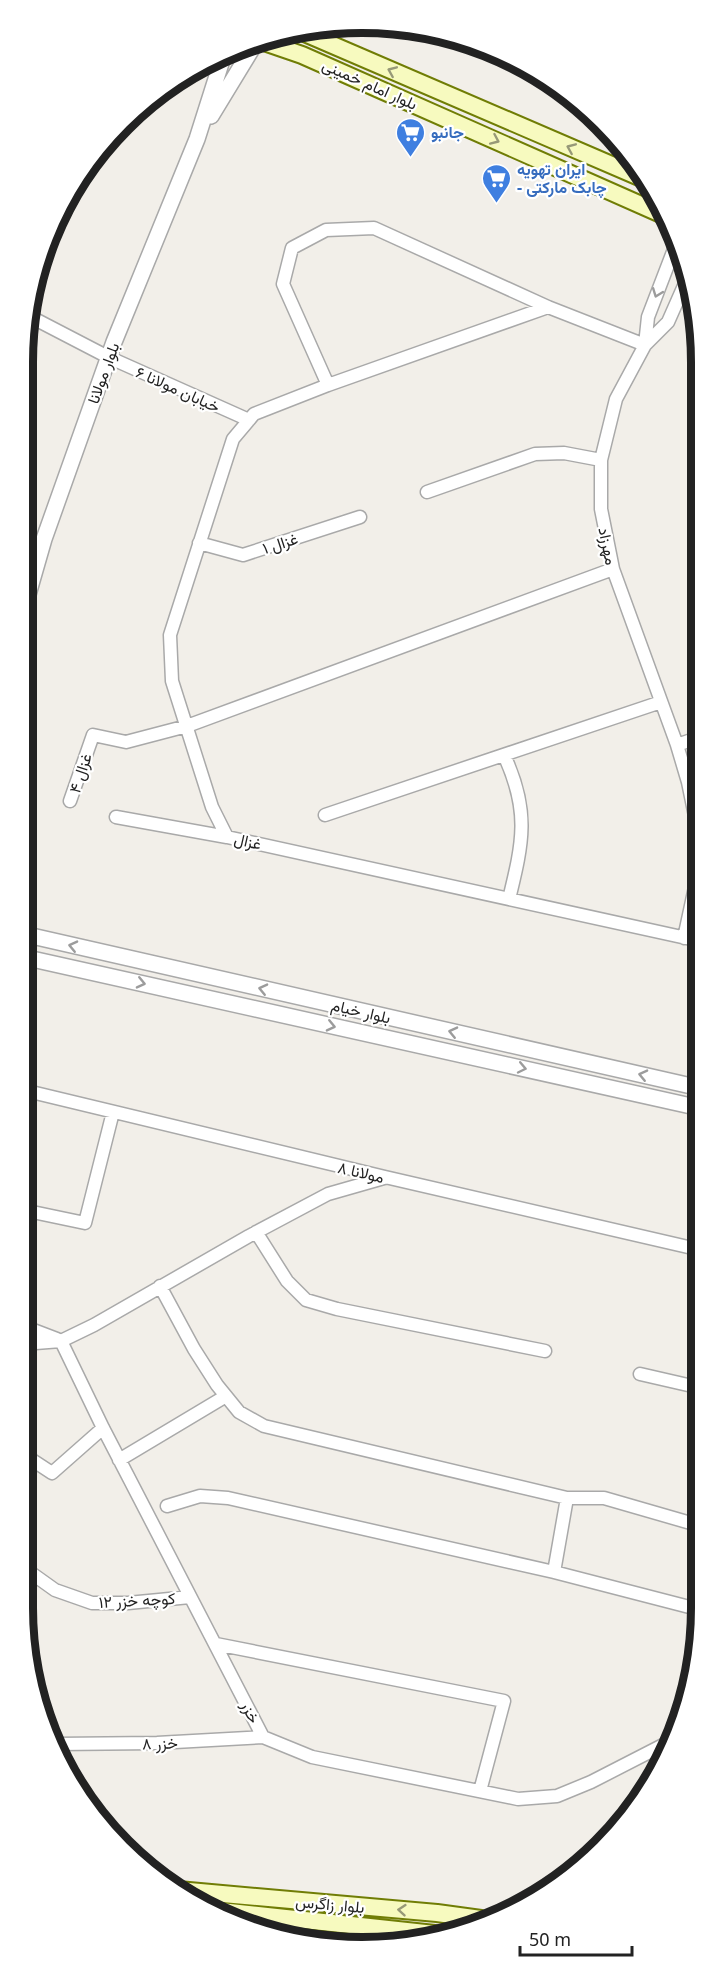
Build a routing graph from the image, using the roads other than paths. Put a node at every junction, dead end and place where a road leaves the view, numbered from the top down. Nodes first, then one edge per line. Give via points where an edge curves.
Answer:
1 (313, 37) edge
2 (275, 45) edge
3 (250, 52) edge
4 (220, 65) edge
5 (197, 139) junction
6 (632, 174) edge
7 (654, 211) edge
8 (673, 253) edge
9 (683, 289) edge
10 (548, 307) junction
11 (36, 320) edge
12 (645, 345) junction
13 (108, 357) junction
14 (328, 385) junction
15 (249, 420) junction
16 (601, 460) junction
17 (428, 492) dead end
18 (360, 517) dead end
19 (199, 543) junction
20 (613, 569) junction
21 (33, 576) edge
22 (661, 702) junction
23 (187, 726) junction
24 (691, 740) edge
25 (677, 745) junction
26 (504, 755) junction
27 (691, 793) edge
28 (70, 801) dead end
29 (325, 815) dead end
30 (116, 817) dead end
31 (227, 837) junction
32 (509, 899) junction
33 (691, 906) edge
34 (33, 936) edge
35 (684, 938) junction
36 (691, 939) edge
37 (33, 959) edge
38 (691, 1086) edge
39 (33, 1093) edge
40 (691, 1106) edge
41 (113, 1112) junction
42 (385, 1177) junction
43 (33, 1212) edge
44 (256, 1232) junction
45 (691, 1248) edge
46 (160, 1286) junction
47 (33, 1330) edge
48 (61, 1341) junction
49 (33, 1343) edge
50 (545, 1351) dead end
51 (640, 1374) dead end
52 (691, 1386) edge
53 (226, 1396) junction
54 (103, 1428) junction
55 (119, 1460) junction
56 (33, 1461) edge
57 (567, 1498) junction
58 (167, 1506) dead end
59 (691, 1523) edge
60 (554, 1572) junction
61 (33, 1574) edge
62 (190, 1597) junction
63 (691, 1607) edge
64 (216, 1644) junction
65 (263, 1737) junction
66 (62, 1744) edge
67 (660, 1746) edge
68 (480, 1791) junction
69 (194, 1891) edge
70 (437, 1913) junction
71 (252, 1918) edge
72 (473, 1918) edge
73 (294, 1928) edge
74 (438, 1928) edge
75 (412, 1933) edge

6 -> 1 main road, بلوار امام خمینی
2 -> 7 main road, بلوار امام خمینی
3 - 5 street, بلوار مولانا
4 - 5 street, بلوار مولانا
5 - 13 street, بلوار مولانا
8 -> 12 street via 648,317
9 - 12 street via 668,322
10 - 12 street
10 - 14 street
10 - 14 street via 374,228 326,230 292,248 283,284
11 - 13 street, خیابان مولانا ۶
12 - 16 street, مهرزاد via 616,399
13 - 15 street, خیابان مولانا ۶
13 - 21 street, بلوار مولانا
14 - 15 street via 254,414
15 - 19 street, غزال via 233,439
16 - 17 street via 564,453 535,454
16 - 20 street, مهرزاد via 601,509
18 - 19 street, غزال ۱ via 243,555
19 - 23 street, غزال via 170,635 172,681
20 - 22 street, مهرزاد
20 - 23 street
22 - 25 street, مهرزاد
22 - 26 street
23 - 28 street, غزال ۴ via 126,742 93,735
23 - 31 street, غزال via 213,807
24 - 25 street
25 - 27 street, مهرزاد
26 - 29 street
26 - 32 street via 516,780 523,817
30 - 31 street
31 - 32 street, غزال
32 - 35 street, غزال
33 - 35 street
38 -> 34 street, بلوار خیام
35 - 36 street, غزال
37 -> 40 street, بلوار خیام
39 - 41 street, مولانا ۸
41 - 42 street, مولانا ۸
41 - 43 street via 85,1223
42 - 44 street via 328,1194
42 - 45 street, مولانا ۸
44 - 46 street
44 - 50 street via 287,1281 306,1300
46 - 48 street
46 - 53 street via 194,1349
47 - 48 street
48 - 49 street
48 - 54 street, خزر
51 - 52 street
53 - 55 street
53 - 57 street via 239,1412 264,1426
54 - 55 street, خزر
54 - 56 street via 52,1473
55 - 62 street, خزر
57 - 59 street via 604,1498
57 - 60 street
58 - 60 street via 211,1495
60 - 63 street
61 - 62 street, کوچه خزر ۱۲ via 55,1590 92,1603
62 - 64 street, خزر
64 - 65 street, خزر
64 - 68 street via 504,1701
65 - 66 street, خزر ۸
65 - 68 street, خزر via 312,1757
67 - 68 street, خزر via 557,1796 518,1799
70 -> 69 main road, بلوار زاگرس
70 - 72 main road, بلوار زاگرس
70 - 74 main road
71 - 73 main road, بلوار زاگرس
73 - 75 main road, بلوار زاگرس

